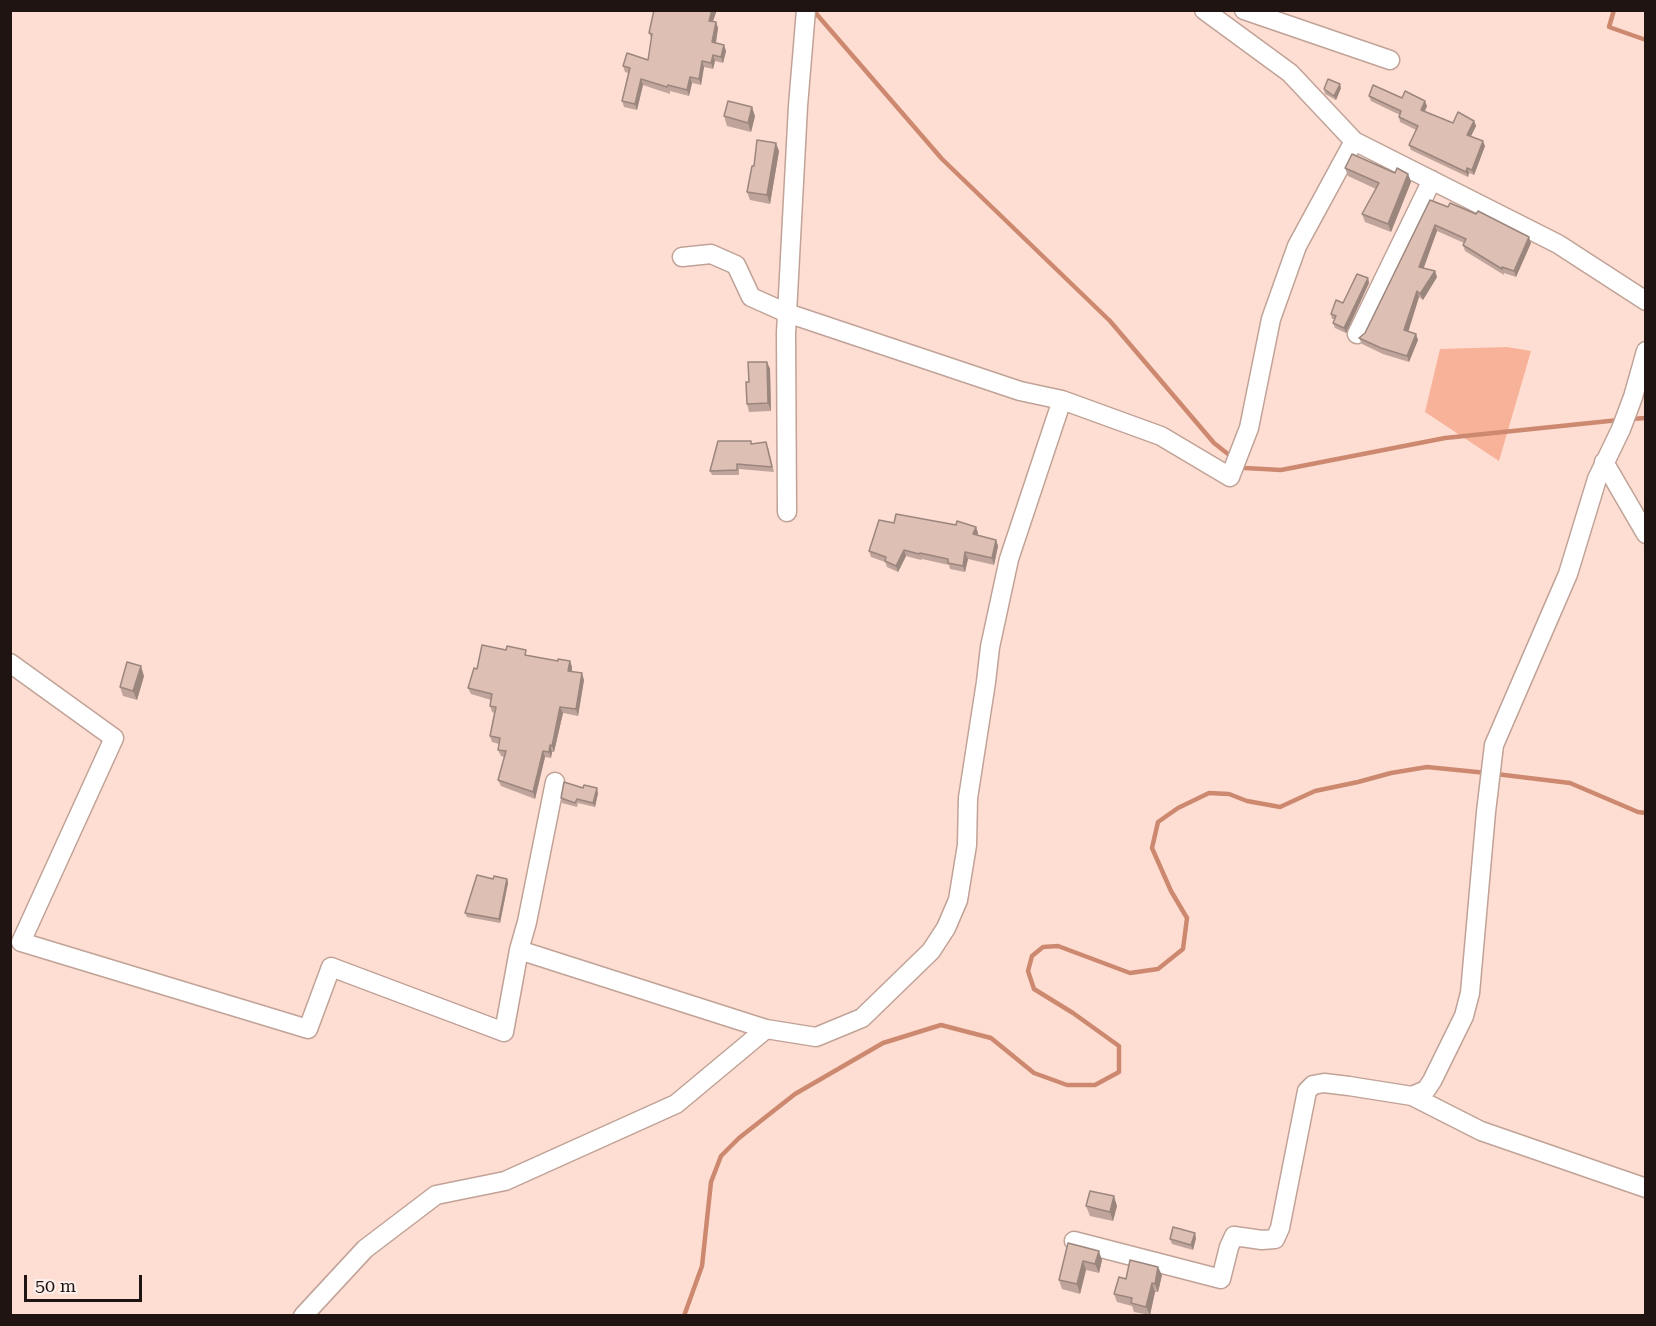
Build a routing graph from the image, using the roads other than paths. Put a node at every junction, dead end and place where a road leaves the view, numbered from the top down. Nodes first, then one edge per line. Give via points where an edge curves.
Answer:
1 (1204, 10) edge
2 (1244, 10) edge
3 (805, 13) edge
4 (1390, 60) dead end
5 (1354, 141) junction
6 (1432, 180) junction
7 (682, 257) dead end
8 (1646, 300) edge
9 (787, 313) junction
10 (1356, 334) dead end
11 (1645, 357) edge
12 (1062, 400) junction
13 (1636, 400) edge
14 (1604, 462) junction
15 (787, 512) dead end
16 (1646, 534) edge
17 (10, 663) edge
18 (555, 782) dead end
19 (16, 940) edge
20 (519, 950) junction
21 (766, 1029) junction
22 (1412, 1096) junction
23 (1646, 1188) edge
24 (1074, 1241) dead end
25 (303, 1316) edge

1 - 5 street via 1290,73
2 - 4 street
3 - 9 street
5 - 6 street
5 - 12 street via 1297,246 1274,309 1249,428 1230,477 1161,436
6 - 8 street via 1558,244
6 - 10 street
7 - 9 street via 711,254 736,265 751,297
9 - 12 street via 1020,391
9 - 15 street
11 - 13 street
12 - 21 street via 1009,559 990,647 958,900 946,928 931,951 862,1018 816,1037
13 - 14 street
14 - 16 street
14 - 22 street via 1568,574 1494,745 1470,993 1464,1016 1432,1081 1426,1090
17 - 19 street via 114,738
18 - 20 street
19 - 20 street via 308,1029 331,967 504,1032
20 - 21 street
21 - 25 street via 676,1104 505,1181 436,1195 365,1249
22 - 23 street via 1481,1131
22 - 24 street via 1313,1084 1307,1091 1275,1239 1234,1236 1221,1279

